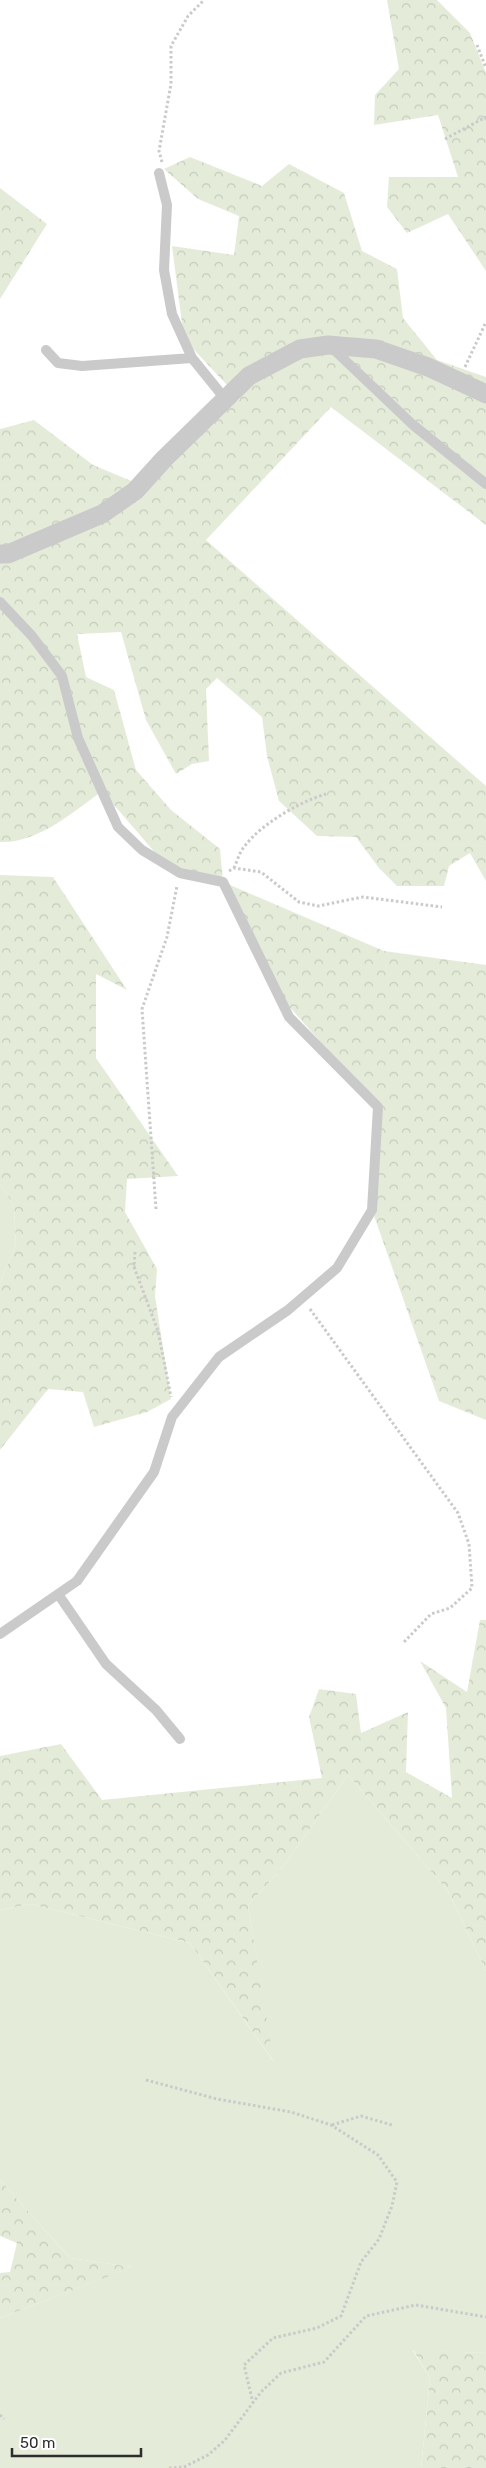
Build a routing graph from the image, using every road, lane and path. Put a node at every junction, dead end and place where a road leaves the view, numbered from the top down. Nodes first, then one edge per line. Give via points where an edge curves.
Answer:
1 (204, 0) edge
2 (477, 45) dead end
3 (486, 68) edge
4 (486, 117) edge
5 (445, 139) dead end
6 (159, 173) joint
7 (486, 322) edge
8 (328, 345) junction
9 (46, 350) dead end
10 (192, 358) junction
11 (458, 382) junction
12 (486, 394) edge
13 (226, 400) junction
14 (486, 484) edge
15 (0, 554) edge
16 (0, 602) edge
17 (326, 794) dead end
18 (234, 868) junction
19 (180, 873) junction
20 (223, 882) junction
21 (442, 907) dead end
22 (156, 1209) dead end
23 (135, 1252) dead end
24 (302, 1298) junction
25 (172, 1417) junction
26 (58, 1594) junction
27 (0, 1634) edge
28 (404, 1642) dead end
29 (180, 1739) dead end
30 (146, 2080) dead end
31 (331, 2125) junction
32 (392, 2125) dead end
33 (486, 2317) edge
34 (253, 2403) junction
35 (0, 2415) edge
36 (4, 2419) dead end
37 (169, 2468) edge

1 - 6 path via 188,16 171,46 171,84 159,151 164,169
2 - 3 path
4 - 5 path
6 - 10 lane via 167,205 164,270 172,314
7 - 11 path
8 - 11 street via 376,349 428,367
8 - 13 street via 300,349 249,376
8 - 14 lane via 412,424
9 - 10 lane via 58,364 82,366
10 - 13 lane
11 - 12 street
13 - 15 street via 135,491 102,514 8,554
16 - 19 lane via 32,636 62,676 78,738 118,827 142,850
17 - 18 path via 308,799 270,823 244,847
18 - 20 path via 225,873
18 - 21 path via 261,872 299,902 318,906 363,897
19 - 20 lane
19 - 22 path via 167,937 142,1009
20 - 24 lane via 290,1017 378,1106 372,1210 337,1268
23 - 25 path via 134,1267 158,1331 169,1379
24 - 25 lane via 219,1357
24 - 28 path via 458,1513 469,1544 472,1588 450,1608 431,1614
25 - 26 lane via 154,1472 77,1581
26 - 27 lane
26 - 29 lane via 106,1664 156,1710
30 - 31 path via 217,2099 291,2112
31 - 32 path via 361,2116
31 - 34 path via 378,2155 396,2182 392,2206 379,2239 361,2262 341,2316 317,2328 273,2338 244,2365
33 - 34 path via 416,2305 366,2316 324,2362 281,2373
34 - 37 path via 225,2440 208,2455 184,2466
35 - 36 path

